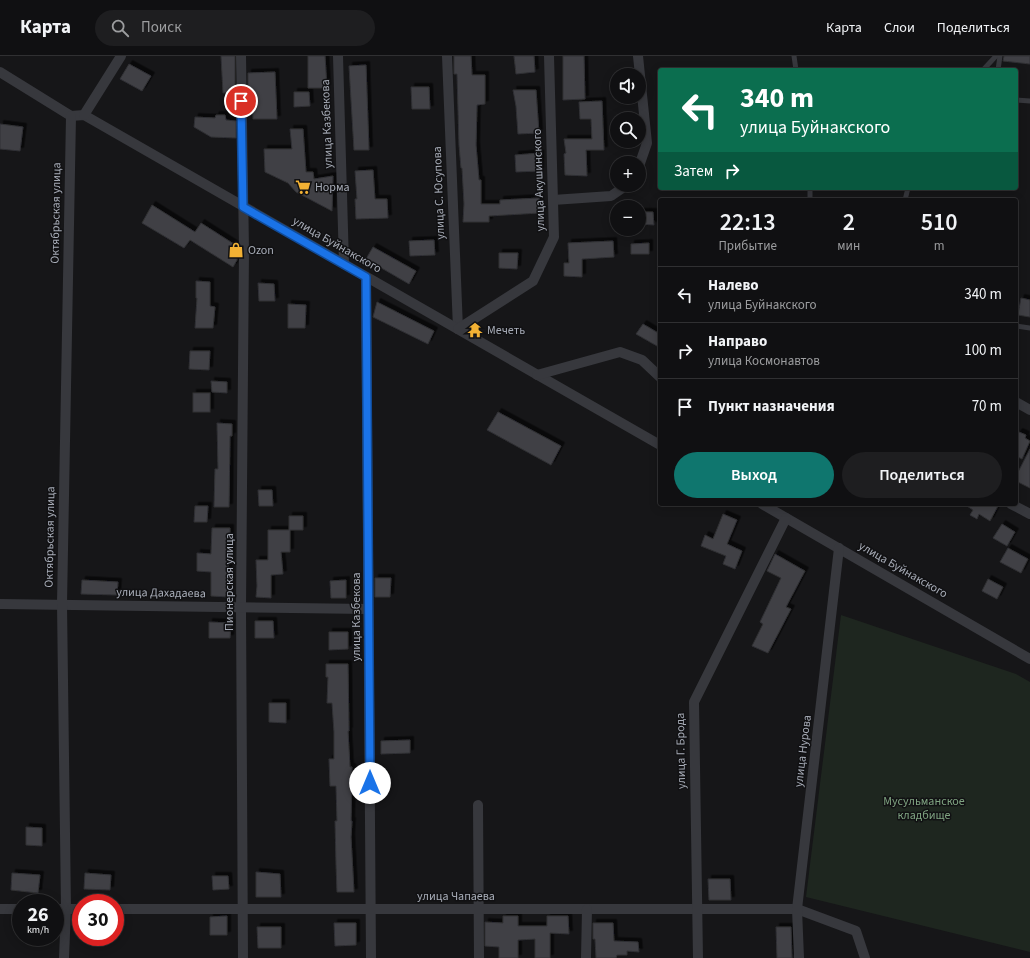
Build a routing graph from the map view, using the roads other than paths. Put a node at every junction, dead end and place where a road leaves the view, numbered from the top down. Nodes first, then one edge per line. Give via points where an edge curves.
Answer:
1 (122, 56) edge
2 (240, 56) edge
3 (338, 56) edge
4 (447, 56) edge
5 (549, 56) edge
6 (638, 56) edge
7 (794, 56) edge
8 (996, 56) edge
9 (1000, 56) edge
10 (796, 68) edge
11 (985, 68) edge
12 (998, 68) edge
13 (0, 72) edge
14 (1018, 100) edge
15 (1030, 101) edge
16 (84, 115) junction
17 (71, 116) junction
18 (642, 156) edge
19 (617, 192) edge
20 (553, 200) junction
21 (243, 207) junction
22 (344, 264) junction
23 (366, 277) junction
24 (1018, 326) edge
25 (1030, 328) edge
26 (458, 329) junction
27 (658, 374) edge
28 (537, 375) junction
29 (1018, 403) edge
30 (1030, 410) edge
31 (658, 444) edge
32 (765, 506) edge
33 (1015, 506) edge
34 (1030, 514) edge
35 (786, 518) junction
36 (839, 548) junction
37 (0, 604) edge
38 (62, 604) junction
39 (241, 608) junction
40 (368, 609) junction
41 (1030, 659) edge
42 (478, 806) dead end
43 (0, 909) edge
44 (12, 909) edge
45 (66, 909) junction
46 (72, 909) edge
47 (124, 909) edge
48 (243, 909) junction
49 (370, 909) junction
50 (478, 909) junction
51 (587, 909) junction
52 (698, 909) junction
53 (797, 909) junction
54 (64, 958) edge
55 (243, 958) edge
56 (371, 958) edge
57 (479, 958) edge
58 (586, 958) edge
59 (698, 958) edge
60 (799, 958) edge
61 (865, 958) edge

1 - 16 street
2 - 21 street, Пионерская улица
3 - 22 street, улица Казбекова
4 - 26 street, улица С. Юсупова
5 - 20 street, улица Акушинского
6 - 18 street via 647,143
7 - 10 lane
8 - 11 lane
9 - 12 lane
13 - 17 street
14 - 15 lane
16 - 17 street
16 - 21 street, улица Буйнакского
17 - 38 street, Октябрьская улица
19 - 20 street via 611,196
20 - 26 street, улица Акушинского via 554,237 533,281
21 - 22 street, улица Буйнакского
21 - 39 street, Пионерская улица
22 - 23 street, улица Буйнакского
23 - 26 street, улица Буйнакского
23 - 40 street, улица Казбекова
24 - 25 lane
26 - 28 street, улица Буйнакского
27 - 28 street via 642,360 620,352
28 - 31 street, улица Буйнакского
29 - 30 street
32 - 35 street, улица Буйнакского
33 - 34 street
35 - 36 street, улица Буйнакского
35 - 52 street, улица Г. Брода via 694,702
36 - 41 street, улица Буйнакского
36 - 53 street, улица Нурова
37 - 38 street, улица Дахадаева
38 - 39 street, улица Дахадаева
38 - 45 street, Октябрьская улица
39 - 40 street, улица Дахадаева
39 - 48 street, Пионерская улица
40 - 49 street, улица Казбекова
42 - 50 street
43 - 44 street
45 - 46 street
45 - 54 street, Октябрьская улица
47 - 48 street, улица Чапаева
48 - 49 street, улица Чапаева
48 - 55 street, Пионерская улица
49 - 50 street, улица Чапаева
49 - 56 street, улица Казбекова
50 - 51 street, улица Чапаева
50 - 57 street
51 - 52 street, улица Чапаева
51 - 58 street
52 - 53 street, улица Чапаева
52 - 59 street, улица Г. Брода
53 - 60 street, улица Нурова
53 - 61 street via 856,931

